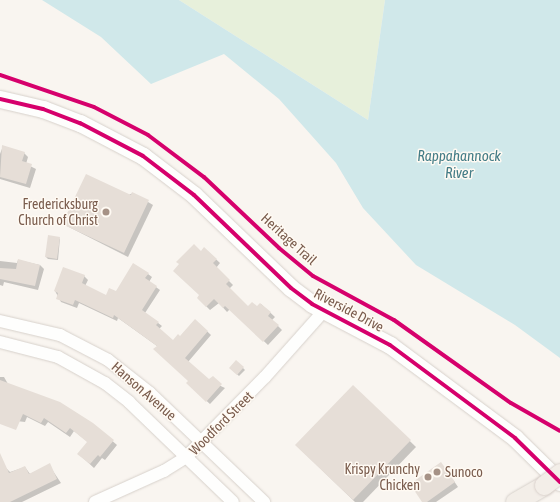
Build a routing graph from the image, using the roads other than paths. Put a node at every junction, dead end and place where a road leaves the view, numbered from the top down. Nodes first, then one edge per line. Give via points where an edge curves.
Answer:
1 (0, 99) edge
2 (323, 312) junction
3 (0, 321) edge
4 (0, 342) edge
5 (203, 443) junction
6 (186, 457) junction
7 (560, 473) edge
8 (552, 483) edge
9 (95, 502) edge
10 (233, 502) edge
11 (264, 502) edge
12 (515, 502) edge
13 (525, 502) edge

1 - 2 street, Riverside Drive via 43,109 80,123 143,156 194,195 291,288
2 - 5 street, Woodford Street
2 - 8 street, Riverside Drive via 390,344 515,438
3 - 5 street, Hanson Avenue via 60,335 96,352 134,380
4 - 6 street, Hanson Avenue via 58,357 92,374 129,402
5 - 6 street, Woodford Street
5 - 11 street, Hanson Avenue
6 - 9 street, Woodford Street via 164,471
6 - 10 street, Hanson Avenue
7 - 8 main road, bridge
8 - 12 main road
8 - 13 main road

